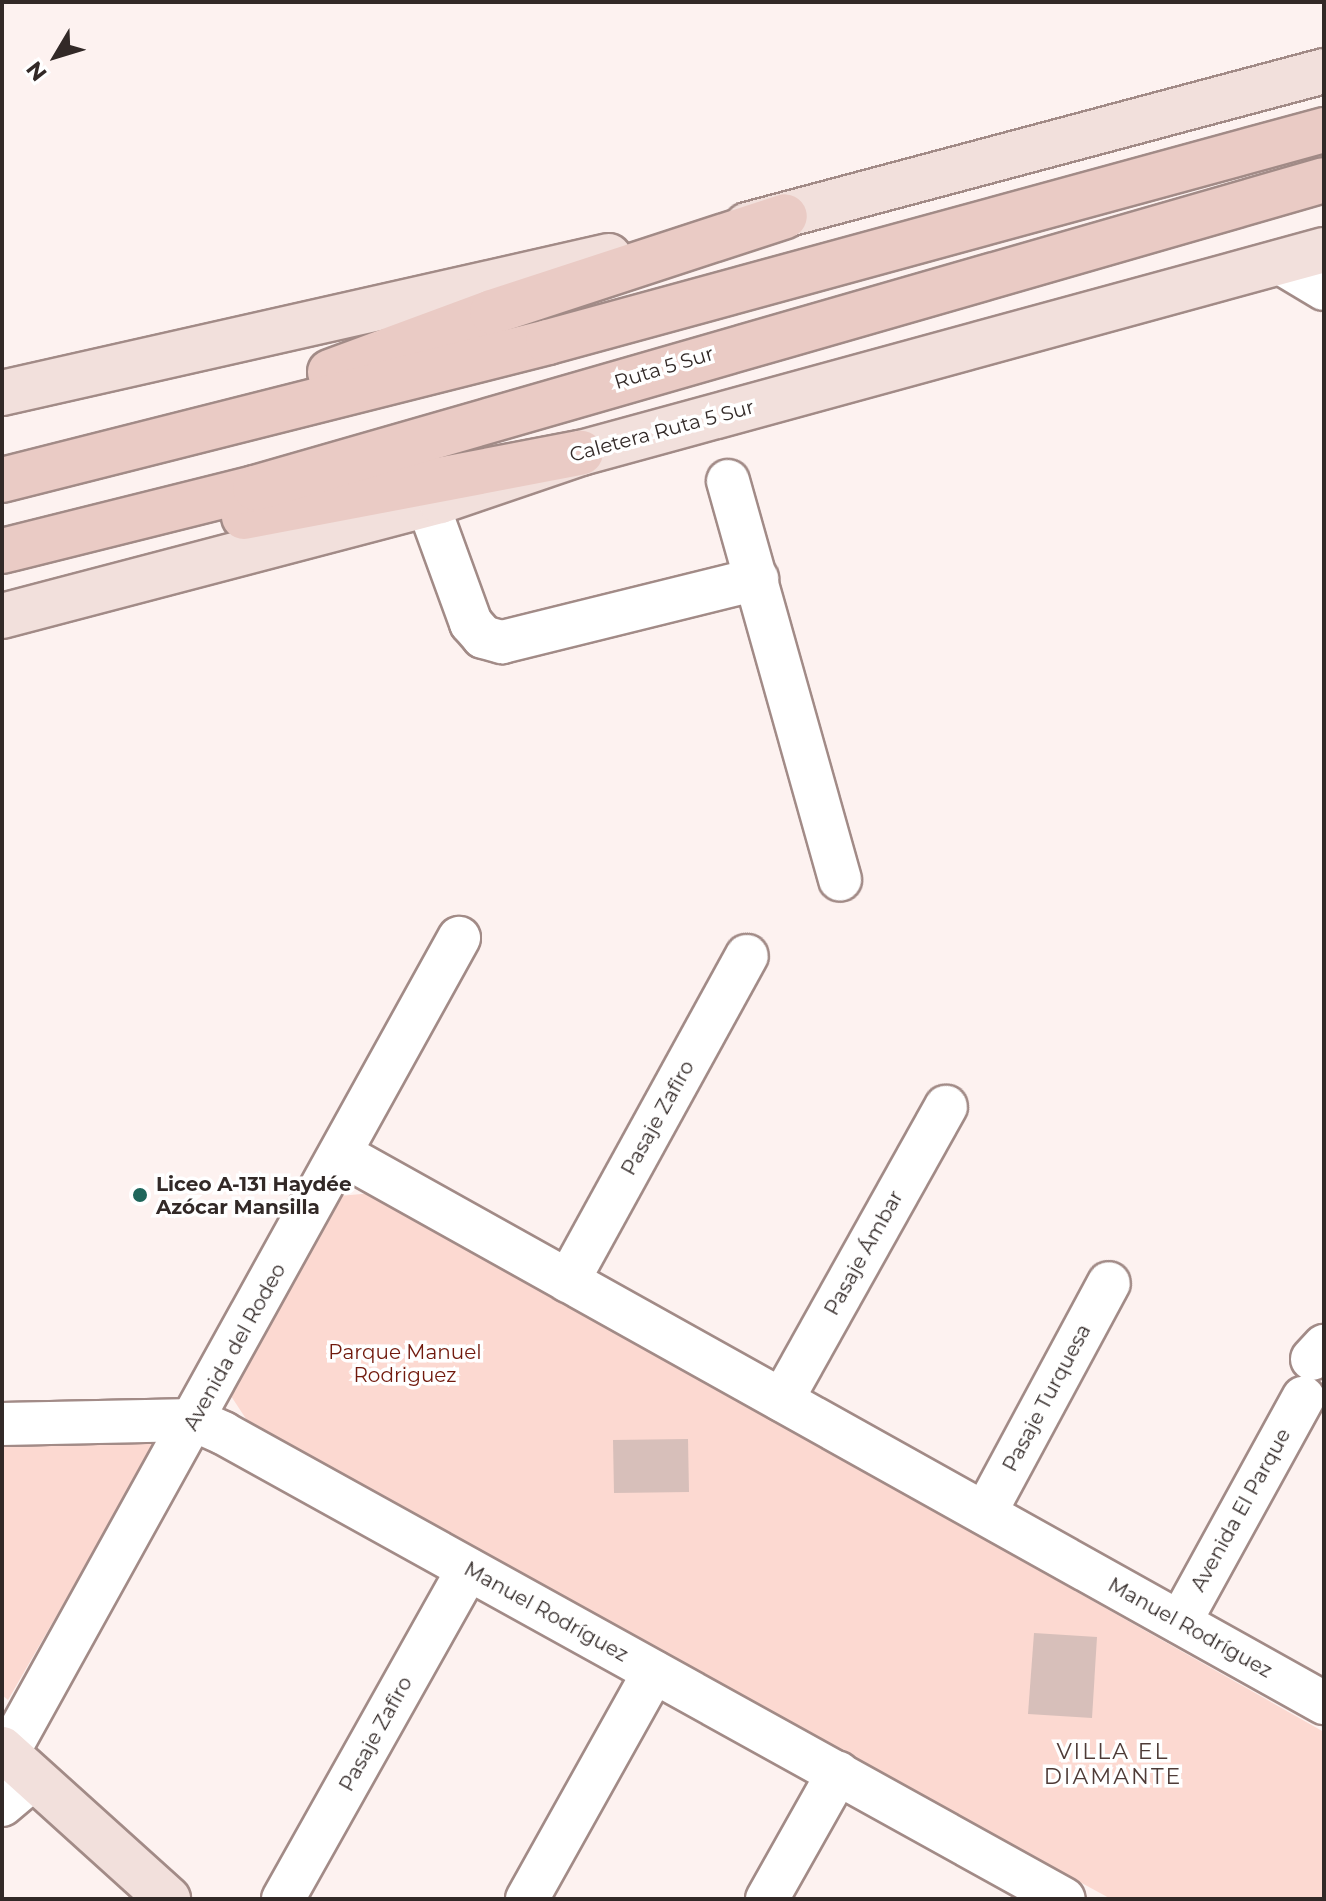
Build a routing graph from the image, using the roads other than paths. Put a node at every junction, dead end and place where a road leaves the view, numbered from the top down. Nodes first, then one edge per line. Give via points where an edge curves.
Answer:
1 (1324, 71) edge
2 (1324, 130) edge
3 (1324, 180) edge
4 (785, 216) junction
5 (1324, 250) edge
6 (1279, 262) junction
7 (1324, 289) edge
8 (2, 393) edge
9 (127, 449) junction
10 (581, 453) junction
11 (2, 480) edge
12 (728, 481) dead end
13 (428, 505) junction
14 (2, 551) edge
15 (2, 562) edge
16 (757, 579) junction
17 (2, 616) edge
18 (840, 880) dead end
19 (459, 938) dead end
20 (747, 956) dead end
21 (946, 1107) dead end
22 (343, 1155) junction
23 (568, 1281) junction
24 (1109, 1283) dead end
25 (1313, 1368) edge
26 (782, 1400) junction
27 (194, 1420) junction
28 (2, 1424) edge
29 (985, 1513) junction
30 (468, 1569) junction
31 (1180, 1622) junction
32 (654, 1672) junction
33 (1324, 1703) edge
34 (11, 1771) edge
35 (838, 1773) junction
36 (1045, 1894) edge
37 (168, 1899) edge
38 (283, 1899) edge
39 (527, 1899) edge
40 (767, 1899) edge

1 - 4 main road
2 - 9 highway via 858,260
3 - 14 highway, Ruta 5 Sur via 255,488
4 - 8 main road
4 - 9 highway via 492,312
5 - 6 main road, Caletera Ruta 5 Sur
6 - 7 street
6 - 10 main road, Caletera Ruta 5 Sur
9 - 11 highway
10 - 13 main road, Caletera Ruta 5 Sur
10 - 15 highway
12 - 16 street
13 - 16 street via 471,623 483,637 502,642
13 - 17 main road, Caletera Ruta 5 Sur
16 - 18 street
19 - 22 street, Avenida del Rodeo
20 - 23 street, Pasaje Zafiro
21 - 26 street, Pasaje Ámbar
22 - 23 street, Manuel Rodríguez
22 - 27 street, Avenida del Rodeo
23 - 26 street, Manuel Rodríguez
24 - 29 street, Pasaje Turquesa
25 - 31 street, Avenida El Parque
26 - 29 street, Manuel Rodríguez
27 - 28 street, Manuel Rodríguez
27 - 30 street, Manuel Rodríguez
27 - 34 street, Avenida del Rodeo
29 - 31 street, Manuel Rodríguez
30 - 32 street, Manuel Rodríguez
30 - 38 street, Pasaje Zafiro
31 - 33 street, Manuel Rodríguez
32 - 35 street, Manuel Rodríguez
32 - 39 street
34 - 37 main road
35 - 36 street, Manuel Rodríguez
35 - 40 street

